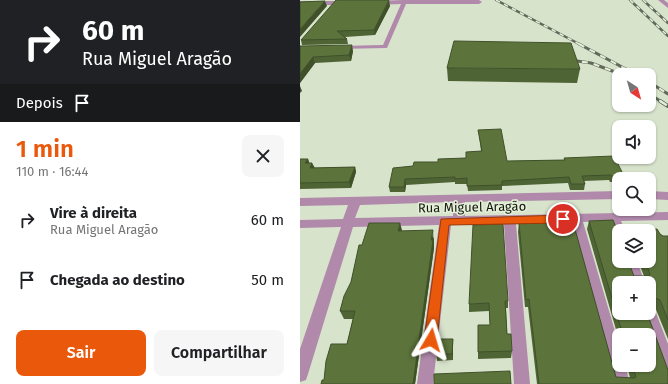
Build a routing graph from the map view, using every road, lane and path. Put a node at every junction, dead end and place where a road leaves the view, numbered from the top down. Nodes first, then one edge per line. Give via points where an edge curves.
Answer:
1 (397, 1) edge
2 (406, 1) edge
3 (664, 1) edge
4 (336, 2) edge
5 (478, 2) dead end
6 (300, 3) edge
7 (350, 3) edge
8 (365, 3) edge
9 (668, 6) edge
10 (330, 9) edge
11 (400, 10) junction
12 (331, 48) edge
13 (612, 195) edge
14 (656, 195) edge
15 (668, 196) edge
16 (459, 199) junction
17 (355, 201) junction
18 (300, 202) edge
19 (668, 216) edge
20 (614, 218) junction
21 (576, 219) junction
22 (510, 220) junction
23 (459, 221) junction
24 (445, 222) junction
25 (348, 223) junction
26 (300, 224) edge
27 (616, 224) edge
28 (652, 320) edge
29 (668, 365) edge
30 (300, 374) edge
31 (425, 384) edge
32 (522, 384) edge
33 (622, 384) edge

1 - 2 street
1 - 8 street
1 - 11 street
2 - 5 street
2 - 11 street
3 - 9 street
4 - 6 street
4 - 7 street
4 - 10 street
11 - 12 street via 385,47
13 - 16 street, Rua Miguel Aragão
14 - 15 street
16 - 17 street, Rua Miguel Aragão
16 - 23 street
17 - 18 street, Rua Miguel Aragão
17 - 25 street
19 - 20 street, Rua Miguel Aragão
20 - 21 street, Rua Miguel Aragão
20 - 27 street
21 - 22 street, Rua Miguel Aragão
21 - 33 street
22 - 23 street, Rua Miguel Aragão
22 - 32 street
23 - 24 street, Rua Miguel Aragão
24 - 25 street, Rua Miguel Aragão
24 - 31 street
25 - 26 street, Rua Miguel Aragão
25 - 30 street
28 - 29 street

